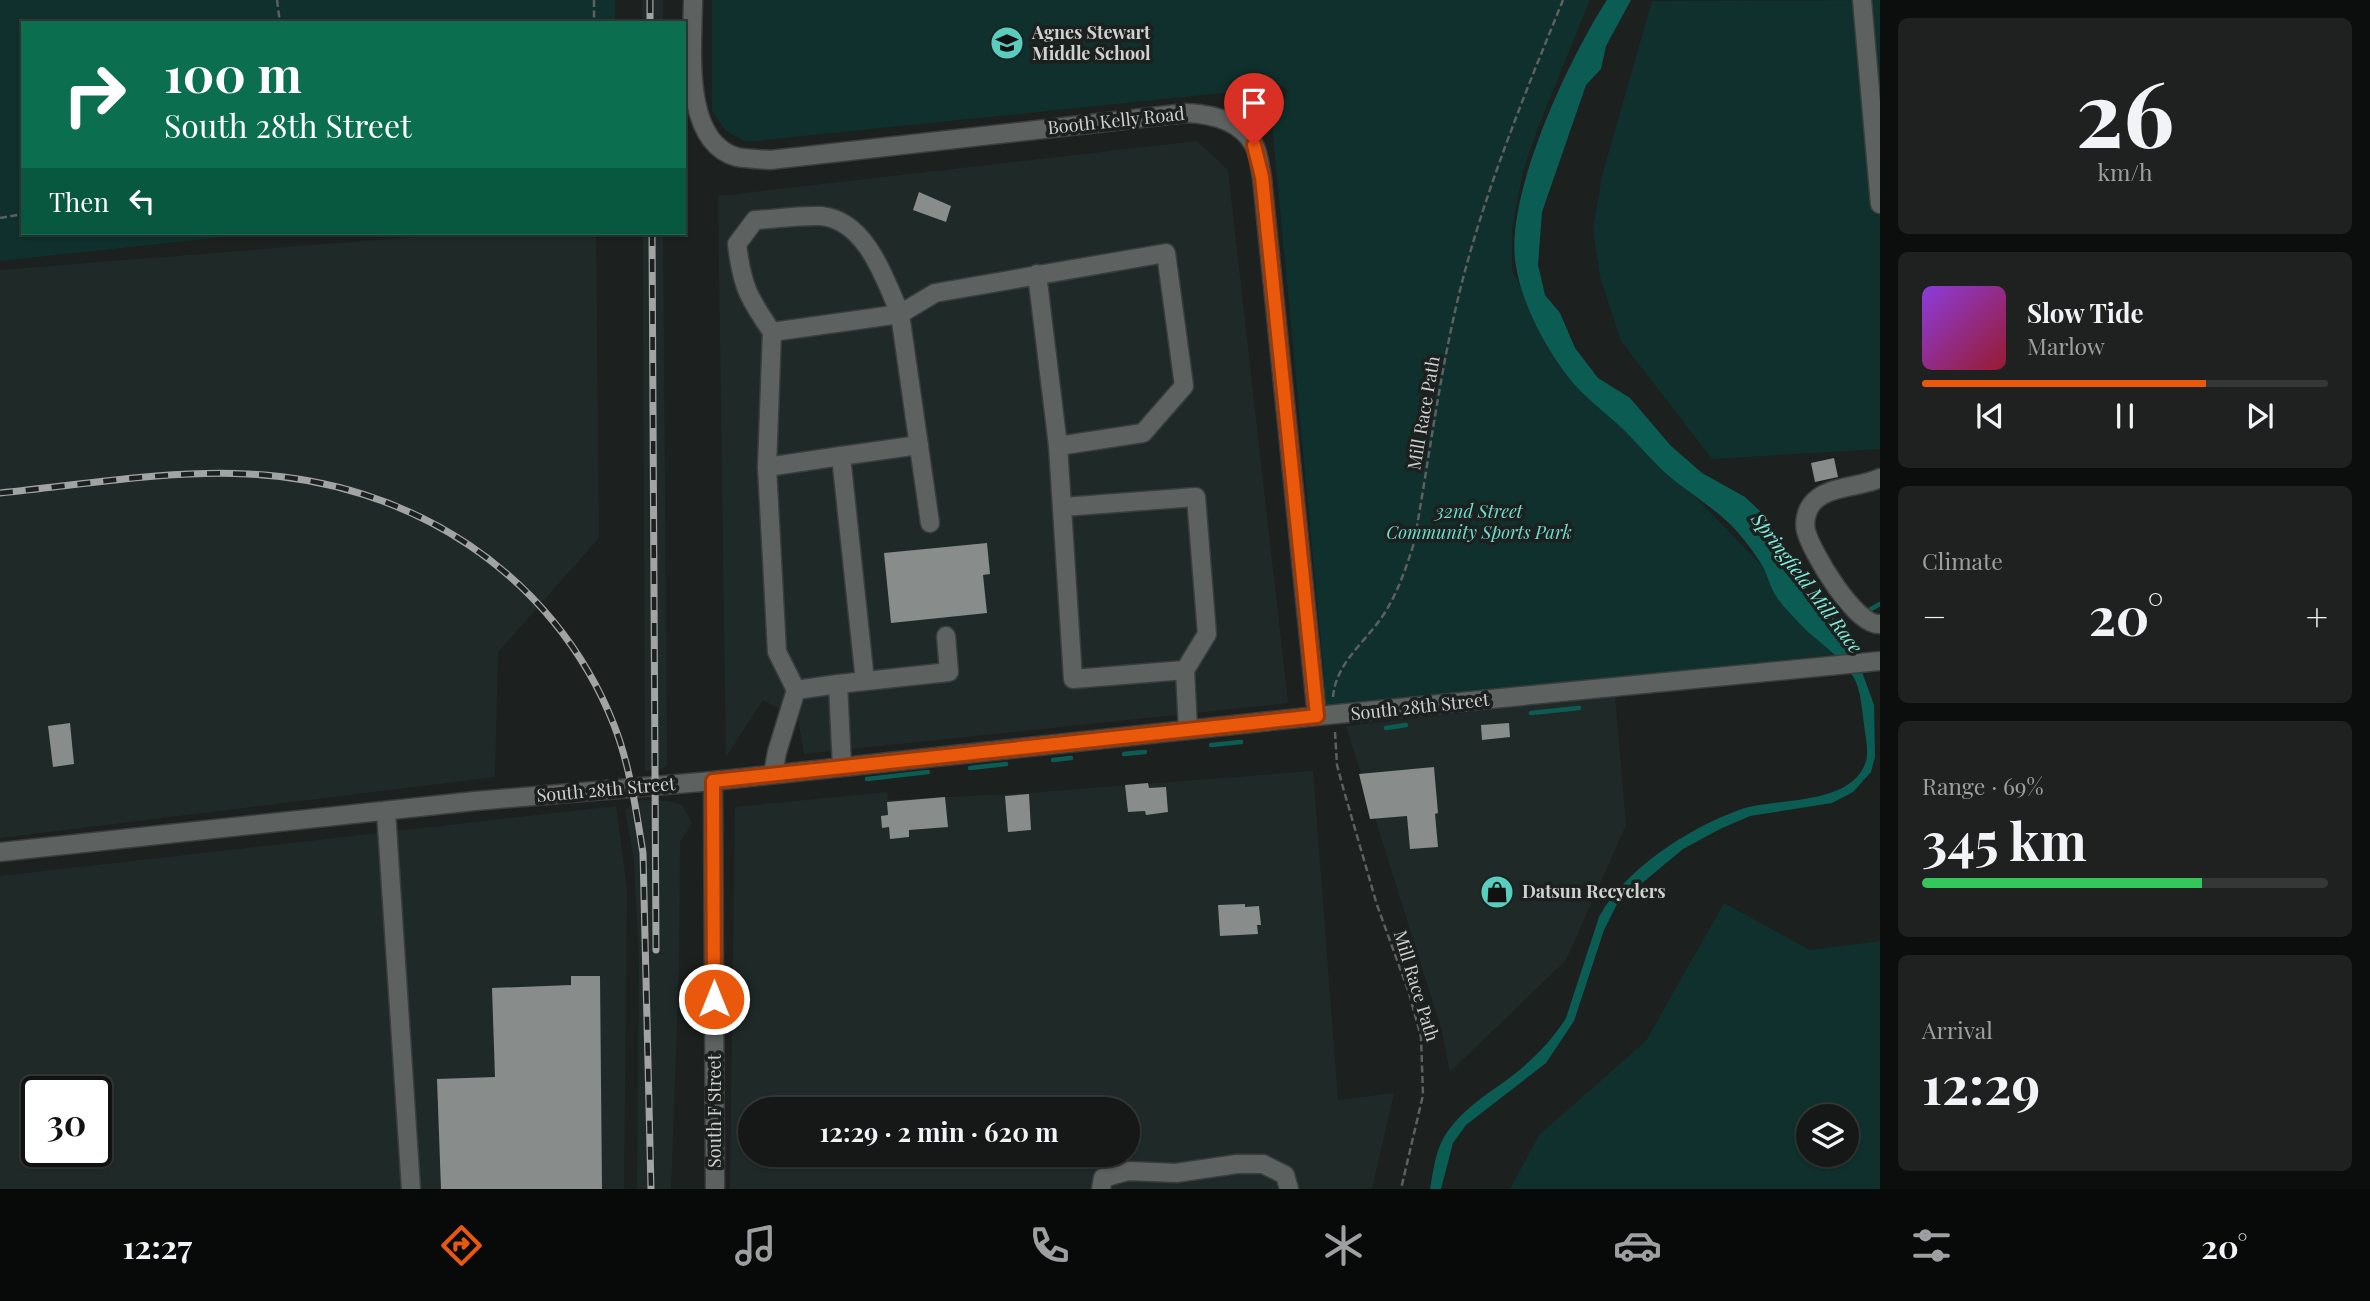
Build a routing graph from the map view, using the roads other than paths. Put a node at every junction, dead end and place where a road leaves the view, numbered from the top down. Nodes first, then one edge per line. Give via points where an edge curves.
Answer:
1 (693, 0) edge
2 (1862, 0) edge
3 (1880, 204) edge
4 (1037, 274) junction
5 (900, 314) junction
6 (772, 332) junction
7 (919, 445) junction
8 (1058, 446) junction
9 (841, 456) junction
10 (767, 467) junction
11 (1880, 478) edge
12 (1063, 507) junction
13 (930, 523) dead end
14 (1880, 624) edge
15 (946, 635) dead end
16 (1880, 661) edge
17 (1185, 670) junction
18 (864, 681) junction
19 (838, 684) junction
20 (796, 690) junction
21 (1326, 716) junction
22 (1188, 730) junction
23 (842, 767) junction
24 (773, 774) junction
25 (713, 781) junction
26 (386, 811) junction
27 (0, 852) edge
28 (411, 1189) edge
29 (715, 1189) edge
30 (1101, 1189) edge
31 (1289, 1189) edge

1 - 21 street, Booth Kelly Road via 694,91 699,119 712,142 736,157 770,160 1186,113 1211,114 1236,126 1254,145 1262,177
2 - 3 street
4 - 5 street via 934,293
4 - 8 street
4 - 8 street via 1166,253 1184,386 1143,433
5 - 6 street
5 - 6 street via 875,257 849,228 823,216 755,220 737,244 741,279
5 - 7 street
6 - 10 street
7 - 9 street
7 - 13 street
8 - 12 street
9 - 10 street
9 - 18 street
10 - 20 street via 778,652
11 - 14 street via 1824,494 1811,504 1805,522 1832,580 1867,622
12 - 17 street via 1073,679
12 - 17 street via 1196,497 1207,634
15 - 18 street via 950,672
16 - 21 street, South 28th Street
17 - 22 street
18 - 19 street
19 - 20 street
19 - 23 street
20 - 24 street
21 - 22 street, South 28th Street
22 - 23 street, South 28th Street
23 - 24 street, South 28th Street
24 - 25 street, South 28th Street
25 - 26 street, South 28th Street
25 - 29 street, South F Street
26 - 27 street, South 28th Street
26 - 28 street
30 - 31 street via 1103,1178 1128,1171 1176,1173 1237,1164 1263,1164 1285,1175

